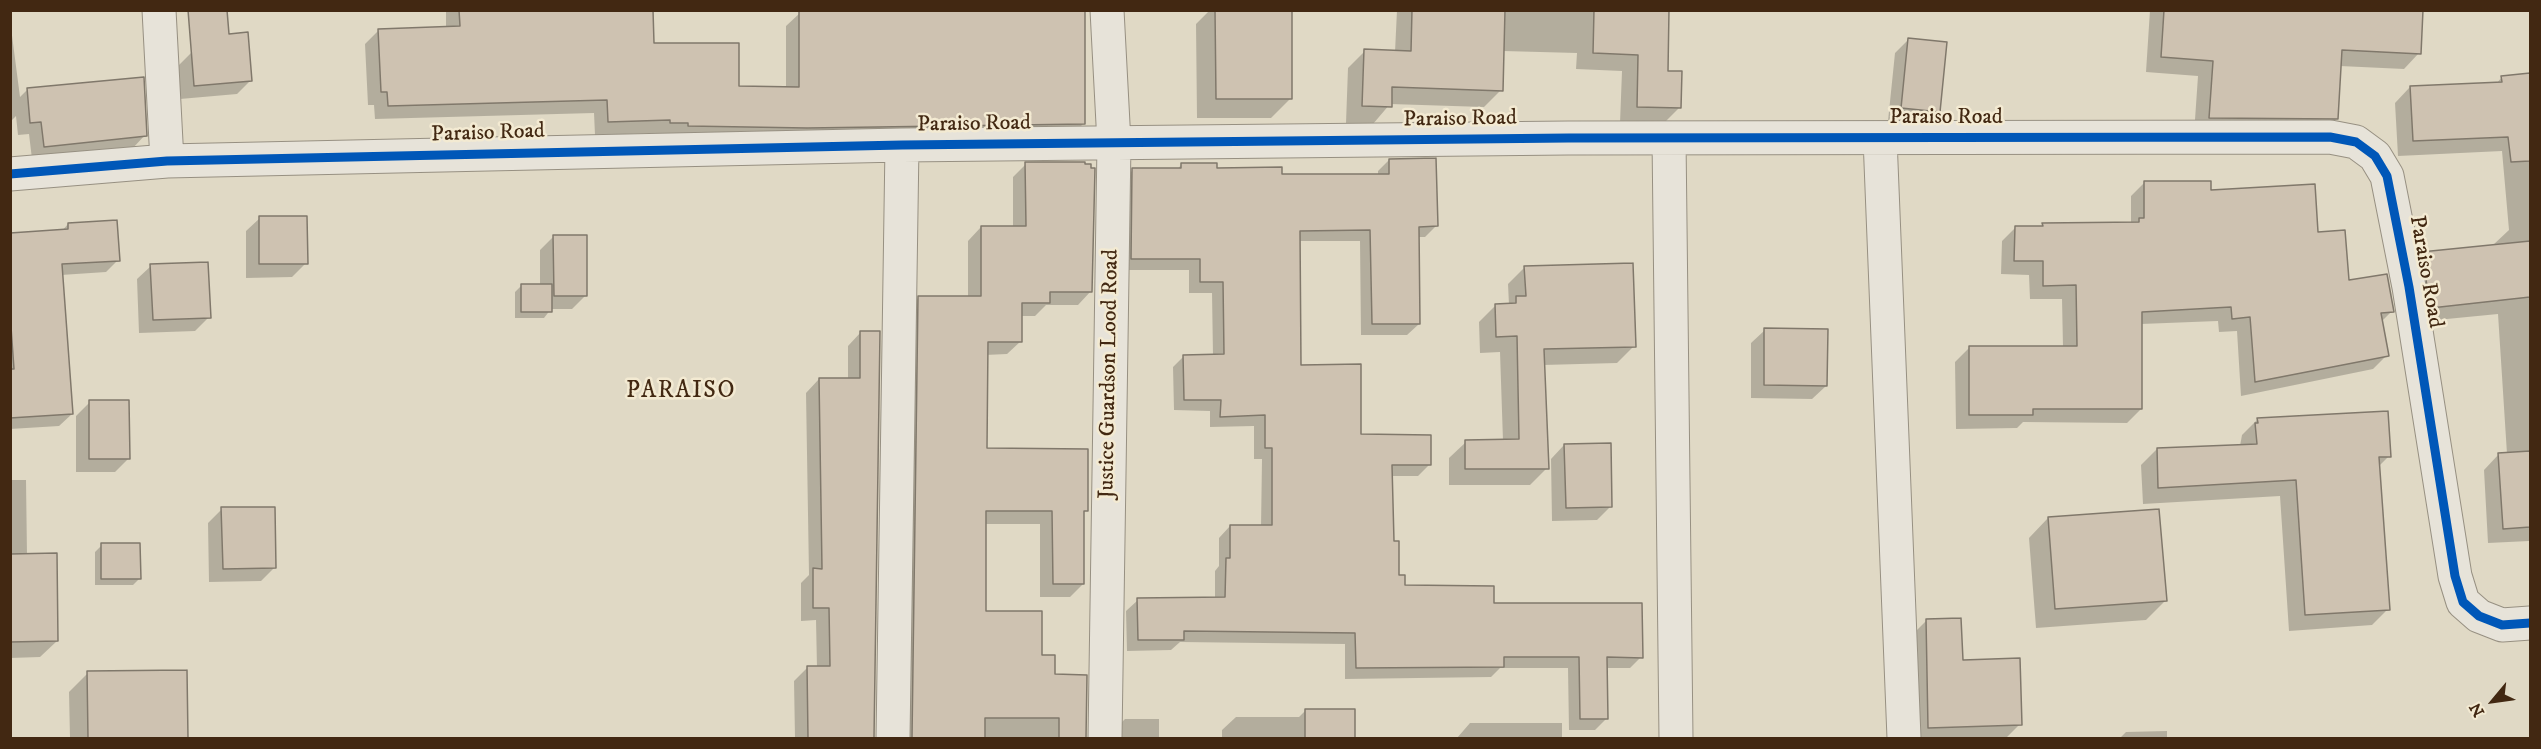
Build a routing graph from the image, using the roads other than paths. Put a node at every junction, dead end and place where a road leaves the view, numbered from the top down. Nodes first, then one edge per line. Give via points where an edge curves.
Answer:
1 (159, 10) edge
2 (1107, 10) edge
3 (1669, 138) junction
4 (1880, 138) junction
5 (1114, 143) junction
6 (902, 145) junction
7 (167, 162) junction
8 (10, 174) edge
9 (2530, 623) edge
10 (893, 738) edge
11 (1105, 738) edge
12 (1676, 738) edge
13 (1904, 738) edge

1 - 7 street
2 - 5 street, Justice Guardson Lood Road
3 - 4 street, Paraiso Road
3 - 5 street, Paraiso Road
3 - 12 street
4 - 9 street, Paraiso Road via 2330,137 2356,142 2375,156 2387,176 2455,576 2463,602 2479,616 2502,625
4 - 13 street
5 - 6 street, Paraiso Road
5 - 11 street, Justice Guardson Lood Road
6 - 7 street, Paraiso Road
6 - 10 street
7 - 8 street, Paraiso Road

